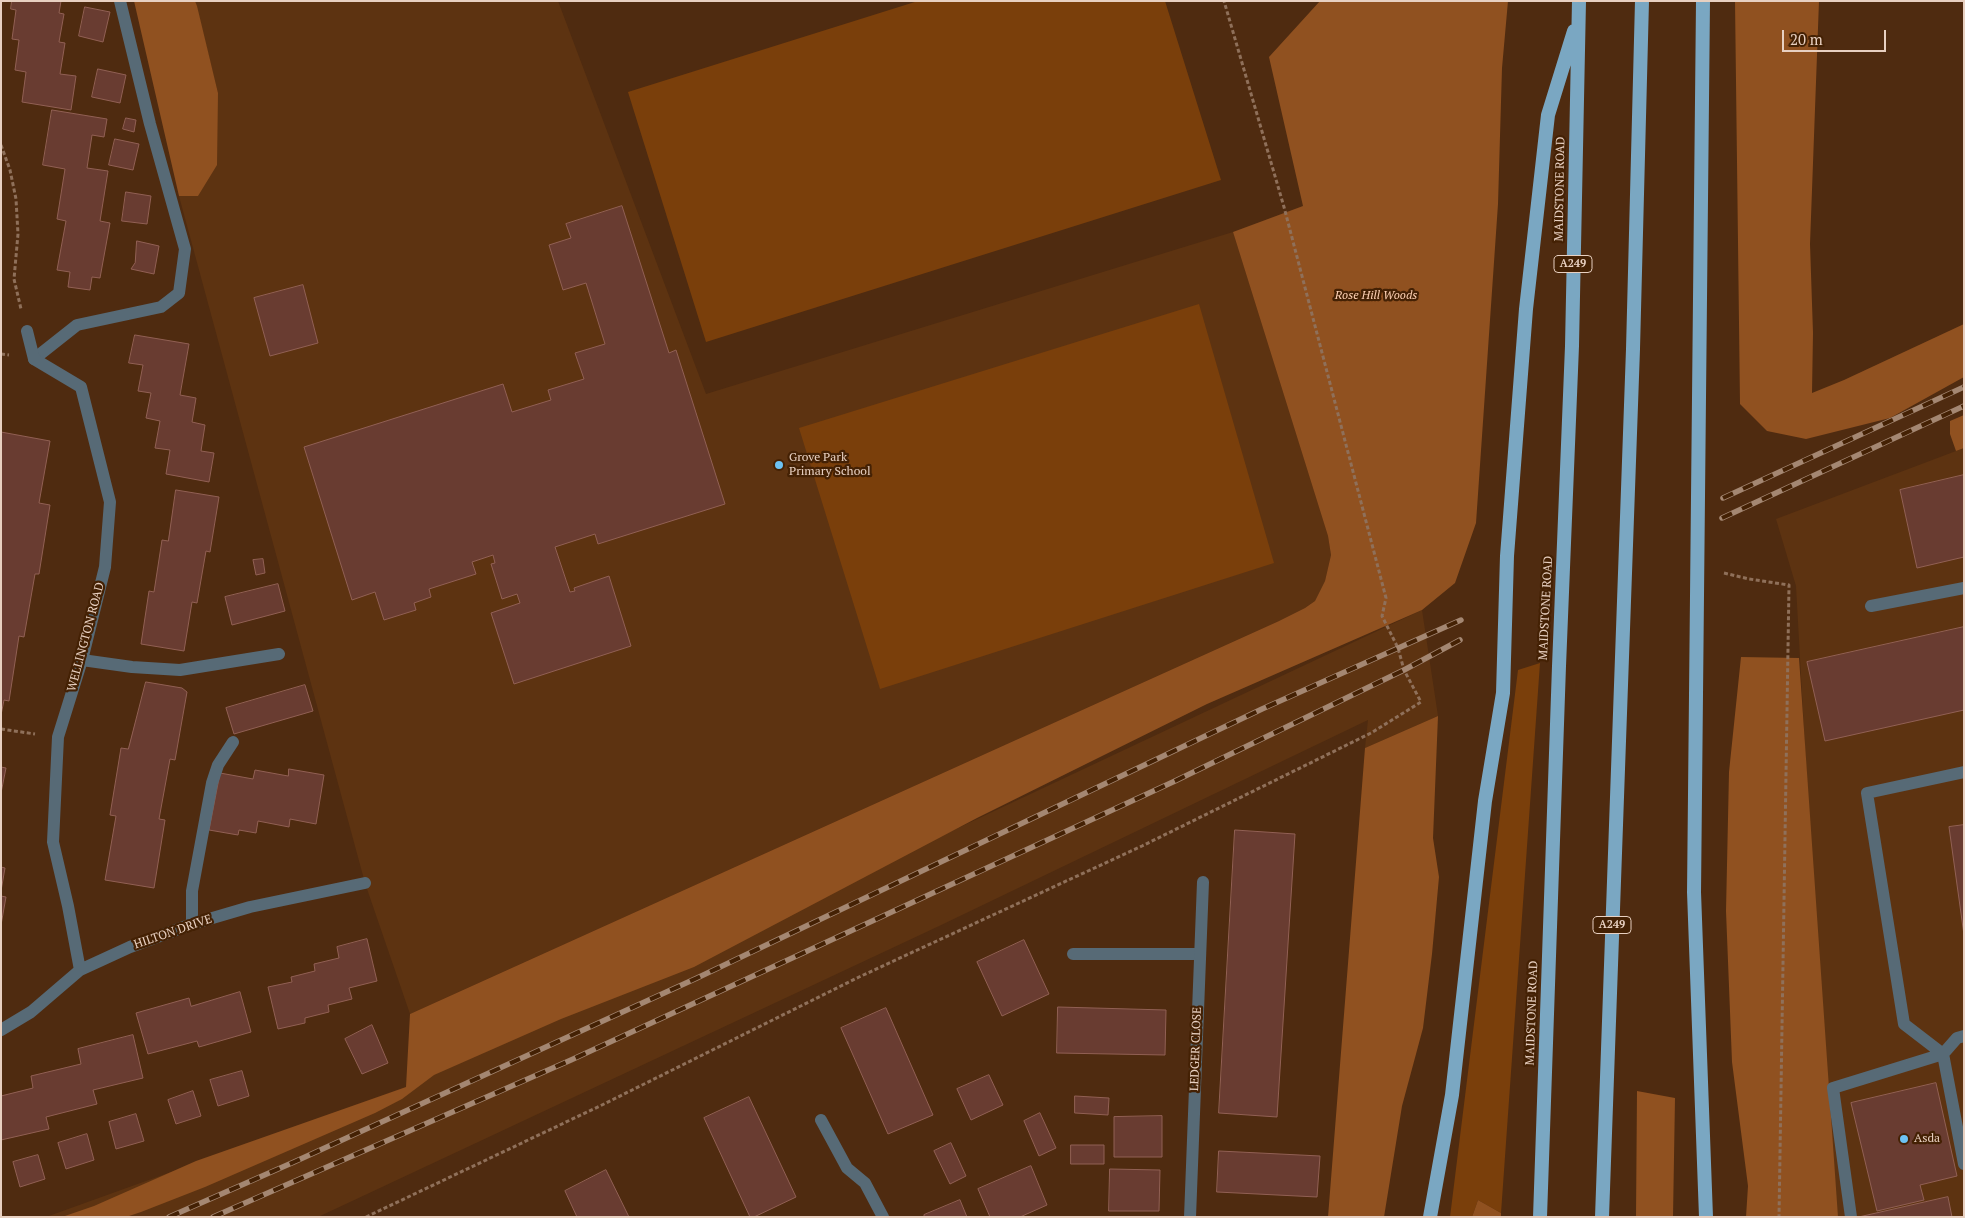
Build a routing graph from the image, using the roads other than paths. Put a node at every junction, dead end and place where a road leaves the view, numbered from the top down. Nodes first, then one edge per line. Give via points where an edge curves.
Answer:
1 (120, 1) edge
2 (1642, 1) edge
3 (1703, 1) edge
4 (1579, 8) edge
5 (28, 331) dead end
6 (34, 358) junction
7 (1964, 588) edge
8 (1871, 606) dead end
9 (279, 654) dead end
10 (82, 660) junction
11 (233, 742) dead end
12 (1964, 772) edge
13 (1203, 882) dead end
14 (365, 883) dead end
15 (192, 924) junction
16 (1073, 954) dead end
17 (1200, 954) junction
18 (80, 970) junction
19 (1, 1030) edge
20 (1964, 1036) edge
21 (1942, 1054) junction
22 (821, 1120) dead end
23 (1964, 1164) edge
24 (883, 1217) edge
25 (1190, 1217) edge
26 (1430, 1217) edge
27 (1540, 1217) edge
28 (1602, 1217) edge
29 (1706, 1217) edge
30 (1851, 1217) edge

1 - 6 street via 184,249 179,293 162,307 77,326
2 - 28 highway, A249
3 - 29 highway via 1694,892
4 - 26 highway via 1548,115 1526,309 1507,556 1502,693 1485,801 1452,1095
4 - 27 highway, MAIDSTONE ROAD / A249 via 1566,528
5 - 6 street
6 - 10 street, WELLINGTON ROAD via 81,387 110,502 105,567
7 - 8 street
9 - 10 street via 180,670 132,668
10 - 18 street, WELLINGTON ROAD via 58,737 53,842
11 - 15 street via 218,765 212,783 192,891
12 - 21 street via 1867,793 1904,1024
13 - 17 street, LEDGER CLOSE
14 - 15 street, HILTON DRIVE via 250,907
15 - 18 street, HILTON DRIVE
16 - 17 street
17 - 25 street, LEDGER CLOSE
18 - 19 street, HILTON DRIVE via 30,1012
20 - 21 street via 1957,1038
21 - 23 street
21 - 30 street via 1833,1088
22 - 24 street via 847,1168 865,1183

